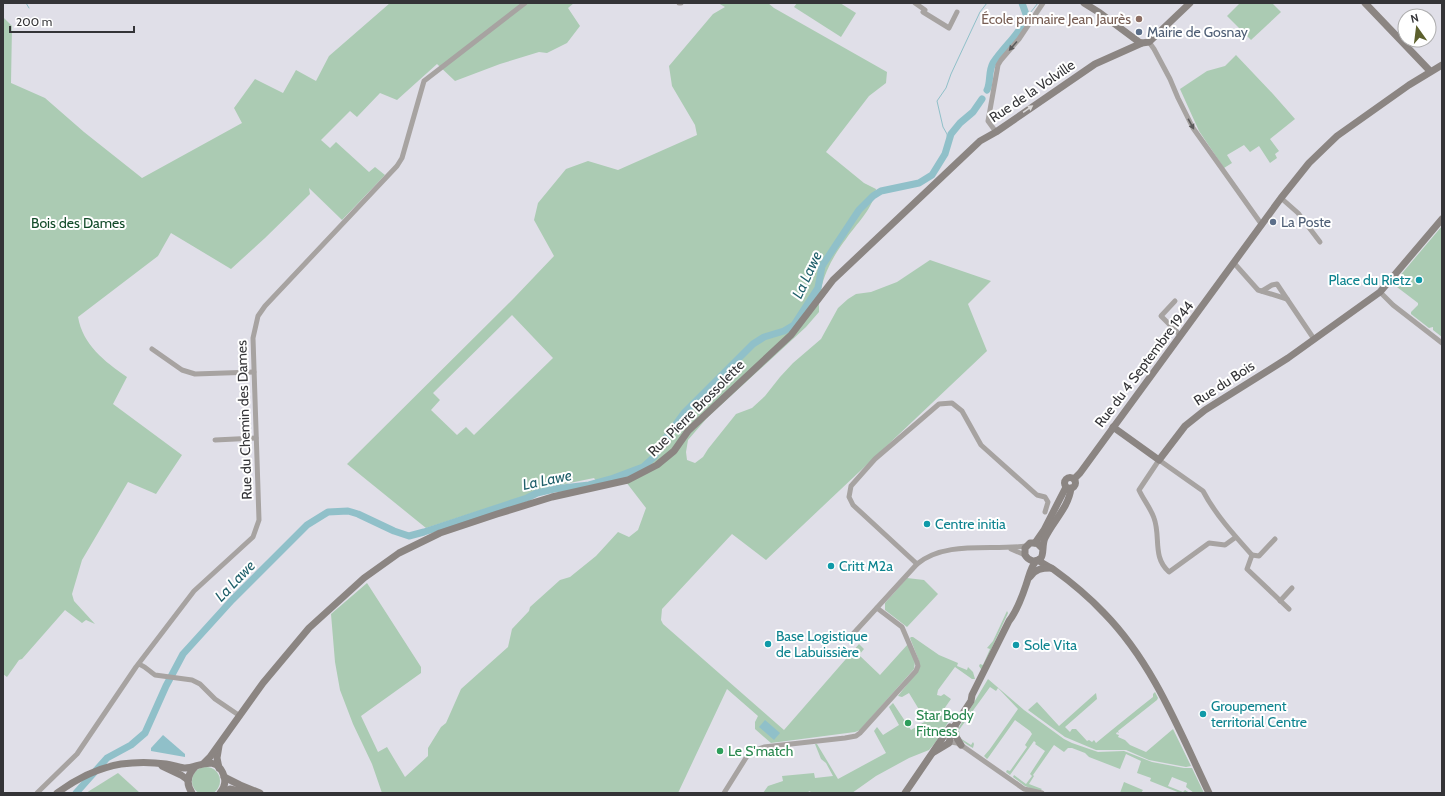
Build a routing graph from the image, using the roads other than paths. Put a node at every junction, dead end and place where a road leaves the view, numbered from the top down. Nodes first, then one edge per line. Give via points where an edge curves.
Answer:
1 (525, 3) edge
2 (915, 3) edge
3 (1043, 3) edge
4 (1084, 3) edge
5 (1190, 3) edge
6 (1365, 3) edge
7 (957, 12) dead end
8 (1146, 42) junction
9 (1442, 65) edge
10 (1430, 71) junction
11 (996, 132) junction
12 (1281, 198) junction
13 (1442, 219) edge
14 (1262, 225) junction
15 (1320, 242) dead end
16 (1234, 263) junction
17 (1262, 291) junction
18 (1380, 292) junction
19 (1287, 299) junction
20 (1175, 301) dead end
21 (1181, 336) junction
22 (1314, 339) junction
23 (1442, 343) edge
24 (778, 346) joint
25 (152, 349) dead end
26 (254, 372) junction
27 (1113, 427) junction
28 (256, 438) junction
29 (215, 440) dead end
30 (1159, 460) junction
31 (1069, 488) junction
32 (1045, 512) dead end
33 (1236, 537) junction
34 (1276, 539) dead end
35 (1035, 543) junction
36 (1026, 546) junction
37 (1008, 548) junction
38 (1042, 551) junction
39 (1252, 555) junction
40 (1026, 557) junction
41 (1037, 561) junction
42 (917, 564) junction
43 (1052, 568) junction
44 (1026, 586) junction
45 (1292, 588) dead end
46 (1280, 601) junction
47 (877, 608) junction
48 (1288, 609) dead end
49 (1009, 621) junction
50 (852, 636) dead end
51 (139, 664) junction
52 (972, 697) junction
53 (240, 716) junction
54 (955, 725) junction
55 (946, 741) junction
56 (220, 744) junction
57 (961, 744) junction
58 (204, 763) junction
59 (161, 764) junction
60 (195, 767) junction
61 (219, 768) junction
62 (224, 777) junction
63 (189, 788) edge
64 (37, 793) edge
65 (57, 793) edge
66 (220, 793) edge
67 (250, 793) edge
68 (260, 793) edge
69 (724, 793) edge
70 (905, 793) edge
71 (1042, 793) edge
72 (1209, 793) edge

1 - 26 street, Rue du Chemin des Dames via 424,81 402,158 397,166 258,316 253,338
2 - 7 street via 925,10 923,12 949,28
3 -> 11 street via 998,65 988,121
4 - 8 street via 1138,42
5 - 8 street, Rue de la Volville
6 - 10 street
11 -> 8 street, Rue de la Volville via 1095,64
8 -> 14 street via 1154,49 1193,128
9 - 10 street, Rue du 4 Septembre 1944
10 - 12 street, Rue du 4 Septembre 1944 via 1337,136 1303,170
11 - 24 street, Rue de la Volville via 980,141 833,280 791,335
12 - 14 street, Rue du 4 Septembre 1944
12 - 15 street via 1298,213
13 - 18 street
14 - 16 street, Rue du 4 Septembre 1944
16 - 17 street via 1258,290
16 - 21 street, Rue du 4 Septembre 1944
17 - 19 street
17 - 19 street via 1277,284
18 - 22 street, Rue du Bois
18 - 23 street
19 - 22 street
20 - 21 street via 1161,316
21 - 27 street, Rue du 4 Septembre 1944
22 - 30 street, Rue du Bois via 1205,410 1185,426
24 - 53 street, Rue Pierre Brossolette via 688,431 674,451 657,466 628,480 552,497 440,533 399,553 364,578 309,628 263,683
25 - 26 street via 182,370 194,374
26 - 28 street, Rue du Chemin des Dames
27 - 30 street
27 - 31 street, Rue du 4 Septembre 1944 via 1080,473 1074,479 1069,477 1065,480 1064,484
28 - 29 street
28 - 51 street, Rue du Chemin des Dames via 259,520 253,537 194,591
30 - 33 street via 1203,490
30 - 33 street via 1139,490 1154,518 1160,560 1169,572 1209,543 1225,544
31 - 35 street
31 - 38 street via 1070,495 1045,539
32 - 42 street via 1048,502 1045,497 1037,495 981,445 962,411 952,403 939,404 875,459 851,486 849,496 853,505
33 - 39 street
34 - 39 street via 1259,556
35 - 36 street
35 - 38 street via 1039,544
36 - 37 street
36 - 40 street
37 - 40 street
37 - 42 street via 944,551 931,555
38 - 41 street
38 - 43 street
39 - 46 street via 1247,569
40 - 41 street via 1031,561
40 - 49 street via 1028,570
41 - 43 street
41 - 44 street via 1032,567
42 - 47 street
43 - 44 street via 1033,572
43 - 72 street via 1086,596 1114,624 1148,669
44 - 49 street
45 - 46 street
46 - 48 street
47 - 50 street
47 - 69 street via 904,630 917,662 916,671 856,736 755,750 748,755
49 - 52 street
51 - 53 street via 155,675 192,680 200,684 215,699
51 - 64 street, Rue du Chemin des Dames via 77,754
52 - 54 street
52 - 55 street via 968,699
53 - 56 street, Rue Pierre Brossolette
54 - 55 street
54 - 57 street via 955,735
55 - 57 street
55 - 70 street via 934,752
56 - 58 street, Rue Pierre Brossolette
56 - 61 street via 217,758
57 - 71 street via 1024,789
58 - 60 street
58 - 61 street via 211,763
59 - 60 street
59 - 63 street via 181,775
59 - 65 street via 137,763 107,767 90,773
60 - 63 street via 190,773
61 - 62 street
62 - 66 street via 224,786
62 - 68 street
66 - 67 street via 230,789

